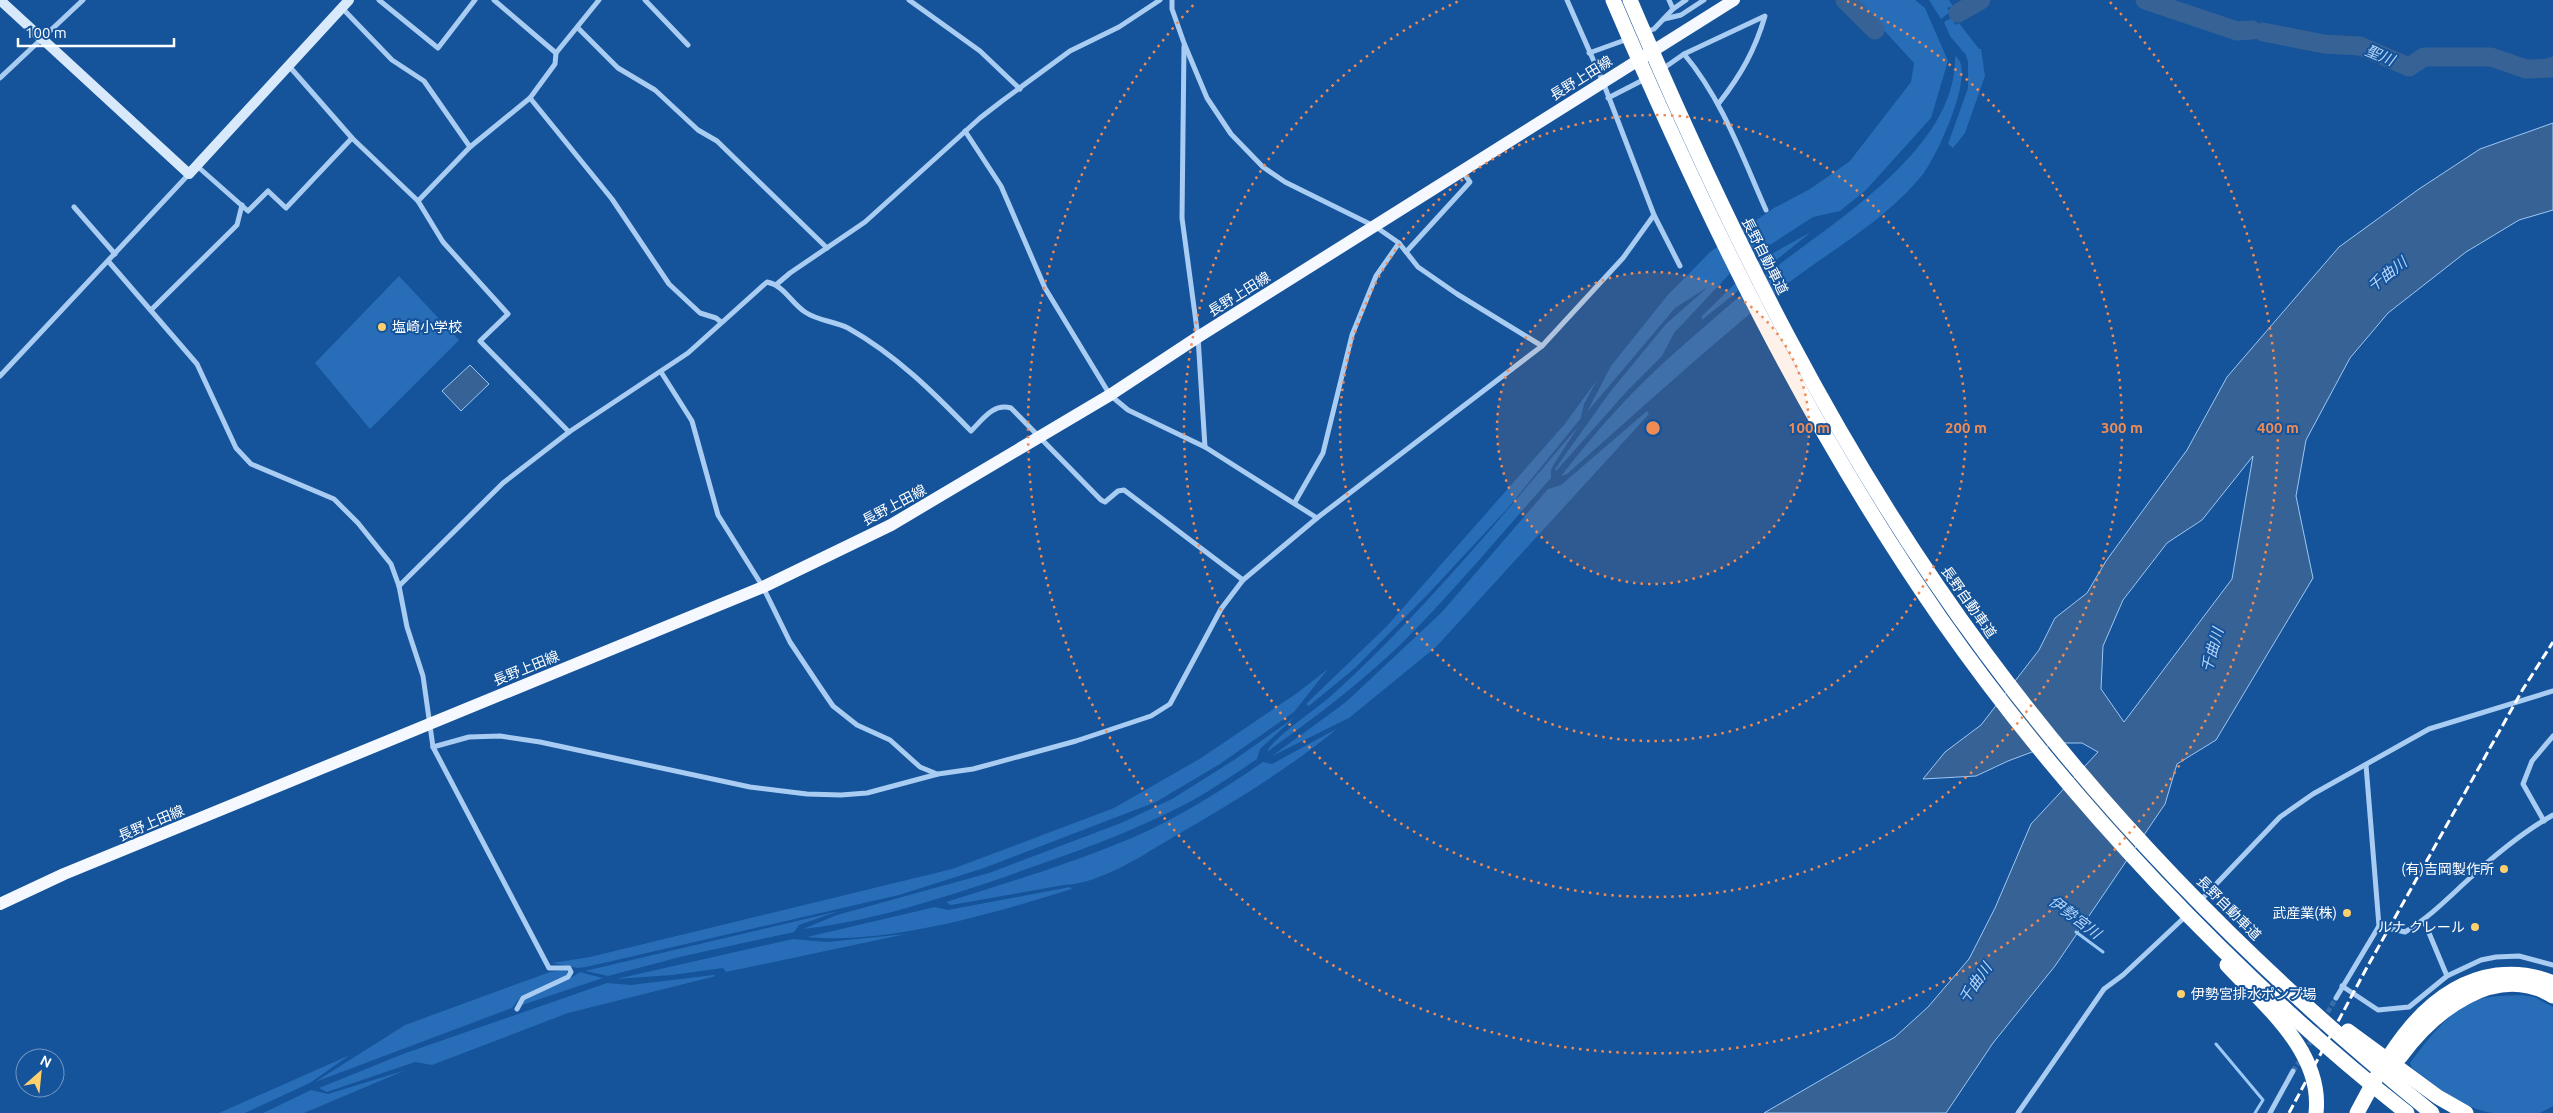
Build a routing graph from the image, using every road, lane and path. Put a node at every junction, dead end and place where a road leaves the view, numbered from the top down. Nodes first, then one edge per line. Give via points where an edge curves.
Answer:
1 (0, 0) edge
2 (83, 0) edge
3 (380, 0) edge
4 (475, 0) edge
5 (494, 0) edge
6 (599, 0) edge
7 (645, 0) edge
8 (909, 0) edge
9 (1160, 0) edge
10 (1172, 0) edge
11 (1567, 0) edge
12 (1613, 0) edge
13 (1630, 0) edge
14 (1669, 0) edge
15 (1686, 0) edge
16 (1704, 0) edge
17 (1734, 0) edge
18 (346, 4) edge
19 (1673, 9) junction
20 (1664, 19) junction
21 (578, 28) junction
22 (41, 39) junction
23 (1184, 43) junction
24 (688, 45) dead end
25 (1589, 52) junction
26 (556, 53) junction
27 (1684, 54) junction
28 (289, 66) junction
29 (0, 78) edge
30 (1603, 82) junction
31 (1020, 89) junction
32 (530, 98) junction
33 (1608, 98) junction
34 (1718, 103) junction
35 (966, 131) junction
36 (352, 138) junction
37 (470, 147) junction
38 (197, 166) junction
39 (1462, 171) junction
40 (189, 174) junction
41 (418, 201) junction
42 (242, 205) junction
43 (74, 207) dead end
44 (1766, 210) dead end
45 (1654, 216) junction
46 (1376, 227) junction
47 (1399, 243) junction
48 (827, 248) junction
49 (1406, 252) junction
50 (115, 254) junction
51 (108, 262) junction
52 (1680, 266) dead end
53 (777, 284) junction
54 (152, 309) junction
55 (721, 322) junction
56 (1198, 337) junction
57 (1542, 346) junction
58 (661, 372) junction
59 (0, 376) edge
60 (1110, 395) junction
61 (569, 432) junction
62 (1039, 437) junction
63 (1205, 448) junction
64 (1295, 502) junction
65 (1317, 518) junction
66 (1243, 580) junction
67 (399, 586) junction
68 (762, 587) junction
69 (2553, 690) edge
70 (430, 725) junction
71 (2553, 736) edge
72 (434, 747) junction
73 (2366, 765) junction
74 (938, 774) junction
75 (2553, 815) edge
76 (2544, 821) junction
77 (0, 904) edge
78 (2203, 908) junction
79 (2190, 911) dead end
80 (2424, 921) junction
81 (2379, 926) junction
82 (2196, 927) junction
83 (2553, 965) edge
84 (2447, 976) junction
85 (2553, 983) edge
86 (2342, 986) junction
87 (2553, 996) edge
88 (2336, 998) tunnel mouth
89 (517, 1009) dead end
90 (2293, 1071) tunnel mouth
91 (2411, 1087) junction
92 (2404, 1111) edge
93 (2018, 1113) edge
94 (2270, 1113) edge
95 (2316, 1113) edge
96 (2357, 1113) edge
97 (2368, 1113) edge
98 (2432, 1113) edge
99 (2466, 1113) edge

1 - 22 street
2 - 22 street
3 - 4 street via 438,48
5 - 26 street
6 - 21 street
7 - 24 street
8 - 31 street via 980,51
9 - 31 street via 1119,27 1070,51
10 - 23 street
11 - 25 street
12 - 82 highway via 1717,232 1784,361 1881,527 1973,663 2120,847
13 - 78 highway, 長野自動車道 via 1730,224 1767,297 1884,503 1985,654 2056,743
14 - 19 street
15 - 19 street
16 - 20 street via 1681,15
17 - 30 main road, 長野上田線
18 - 28 street
18 - 37 street via 392,60 424,81
19 - 20 street
20 - 25 street via 1654,29
21 - 26 street
21 - 48 street via 618,68 654,90 698,130 717,141
22 - 29 street
22 - 40 street
23 - 46 street via 1207,98 1231,134 1263,167 1285,182
23 - 56 street via 1182,218
25 - 30 street
26 - 32 street via 555,64
27 - 33 street via 1671,65
27 - 34 street
27 - 34 street via 1765,16 1755,47
28 - 36 street
28 - 38 street
30 - 33 street
30 - 39 main road, 長野上田線
31 - 35 street
32 - 37 street
32 - 55 street via 612,199 668,284 700,314
33 - 45 street
34 - 44 street
35 - 48 street via 886,205
35 - 60 street via 1001,186 1045,288
36 - 41 street
36 - 42 street via 286,208 268,190 248,211
37 - 41 street
38 - 40 street
38 - 42 street
39 - 46 main road, 長野上田線
39 - 49 street via 1470,182
40 - 50 street
41 - 61 street via 443,242 508,314 480,341
42 - 54 street via 237,225
43 - 50 street
45 - 52 street
45 - 57 street via 1623,258
46 - 47 street
46 - 56 main road, 長野上田線
47 - 49 street
47 - 64 street via 1376,276 1352,335 1323,453
48 - 53 street
49 - 57 street via 1418,267 1457,294
50 - 51 street
51 - 54 street
51 - 59 street
53 - 55 street via 767,282
53 - 62 street via 804,312 846,327 900,362 971,431 1000,406 1016,411
54 - 67 street via 197,364 236,448 251,464 334,499 391,564
55 - 58 street via 688,353
56 - 60 main road, 長野上田線
56 - 63 street
57 - 65 street
58 - 61 street
58 - 68 street via 692,421 718,515
60 - 62 main road, 長野上田線
60 - 63 street via 1128,410
61 - 67 street via 503,483
62 - 66 street via 1101,500 1105,502 1121,490 1127,492
62 - 68 main road, 長野上田線 via 891,525
63 - 64 street
64 - 65 street
65 - 66 street
66 - 74 street via 1221,609 1170,704 1151,716 1076,741 973,769
67 - 70 street via 402,611 423,676
68 - 70 main road, 長野上田線
68 - 74 street via 790,642 833,706 862,728 890,740 920,767
69 - 73 street via 2428,729
70 - 72 street
70 - 77 main road, 長野上田線 via 64,874
71 - 76 street via 2532,761 2523,784
72 - 74 street via 469,737 500,736 715,781 807,794 867,793
72 - 89 street via 549,968 570,968 568,977 522,998
73 - 78 street via 2280,816
73 - 81 street
75 - 76 street
76 - 80 street via 2476,873
78 - 91 highway, 長野自動車道 via 2251,954
79 - 93 street via 2104,989
80 - 81 street via 2405,932
80 - 84 street
81 - 86 street
82 - 92 highway
82 - 95 highway via 2294,1040 2312,1074
83 - 84 street via 2520,956 2496,957 2481,960
84 - 86 street via 2409,1007 2378,1010
85 - 96 highway via 2537,977 2507,974 2476,980 2449,993 2422,1014 2399,1042
86 - 88 street
87 - 97 highway via 2525,986 2510,985 2481,991 2455,1002 2431,1021 2408,1046
90 - 94 street
91 - 98 highway
91 - 99 highway

